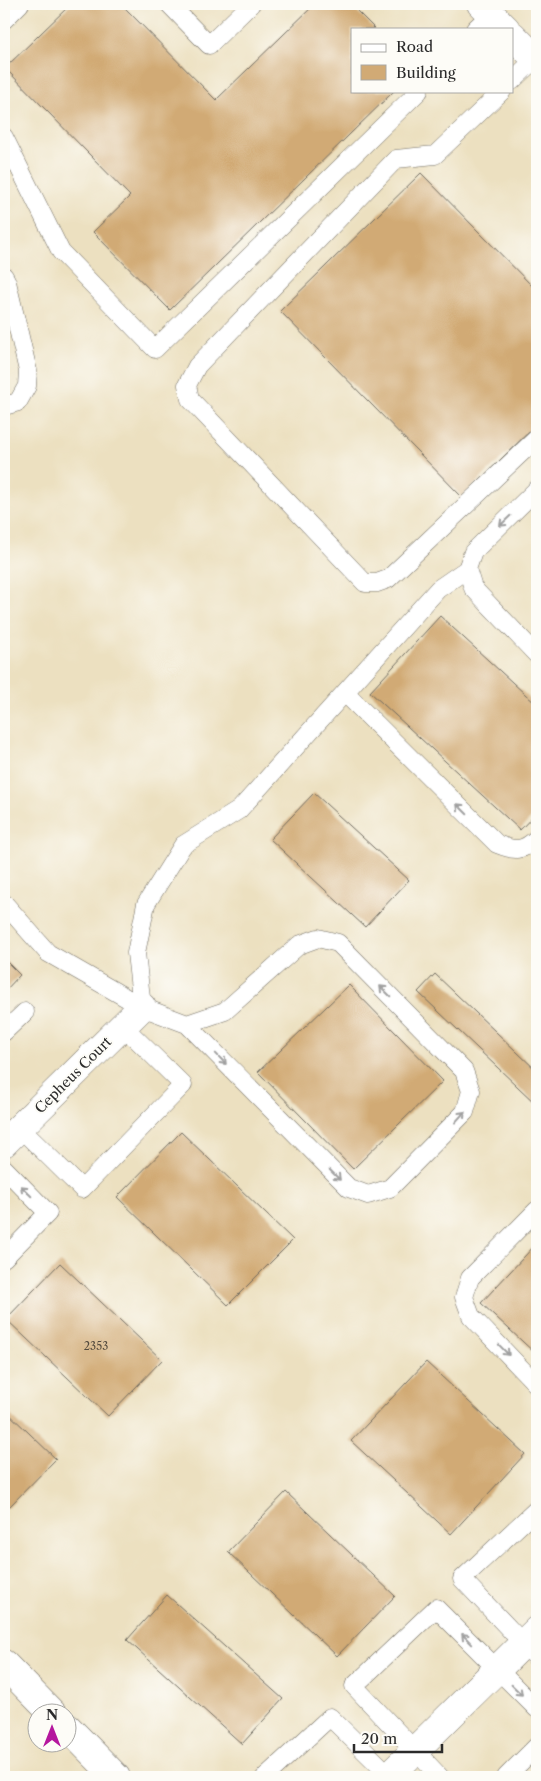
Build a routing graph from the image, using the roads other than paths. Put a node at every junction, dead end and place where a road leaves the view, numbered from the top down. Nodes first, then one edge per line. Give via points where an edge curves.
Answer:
1 (20, 4) edge
2 (169, 4) edge
3 (251, 4) edge
4 (4, 20) edge
5 (514, 37) edge
6 (536, 59) edge
7 (514, 79) edge
8 (418, 92) edge
9 (501, 92) edge
10 (4, 137) edge
11 (4, 276) edge
12 (4, 406) edge
13 (537, 438) edge
14 (537, 489) edge
15 (467, 569) junction
16 (537, 655) edge
17 (345, 693) junction
18 (537, 838) edge
19 (4, 904) edge
20 (142, 1007) junction
21 (25, 1012) dead end
22 (187, 1024) junction
23 (122, 1026) junction
24 (4, 1032) edge
25 (12, 1136) edge
26 (4, 1168) edge
27 (537, 1210) edge
28 (4, 1258) edge
29 (537, 1385) edge
30 (537, 1508) edge
31 (533, 1644) edge
32 (4, 1664) edge
33 (497, 1670) junction
34 (43, 1704) edge
35 (537, 1709) edge
36 (78, 1738) edge
37 (537, 1746) edge
38 (415, 1751) junction
39 (116, 1777) edge
40 (265, 1777) edge
41 (390, 1777) edge
42 (440, 1777) edge
43 (506, 1777) edge

1 - 4 lane
2 - 3 lane via 209,45
5 - 6 street
6 - 7 lane
8 - 10 lane via 155,349 61,252
9 - 13 lane via 435,156 396,159 197,366 187,385 190,399 365,583 388,579
11 - 12 lane via 28,371 27,386 18,402
14 -> 15 lane via 473,552
15 - 16 lane via 473,588
15 - 17 lane via 438,589
18 -> 17 lane via 529,846 512,850 496,844
17 - 20 lane via 239,810 183,845 146,904 136,953
19 - 20 lane via 48,953
20 - 22 lane
20 - 23 street, Cepheus Court
21 - 24 lane
22 -> 22 lane via 349,1188 368,1195 390,1188 397,1182 465,1112 471,1091 464,1071 338,943 318,938 299,945 226,1011
23 - 25 street, Cepheus Court
23 - 25 lane via 183,1085 82,1189
28 -> 26 lane via 48,1213
27 -> 29 lane via 470,1278 464,1297 471,1316
30 - 31 lane via 462,1579
31 - 33 street
32 - 34 street
33 -> 35 lane
33 - 38 street
33 -> 38 lane via 436,1608 354,1686
36 - 39 street
37 - 43 lane
38 - 41 street
38 - 42 lane
40 - 41 lane via 330,1717

